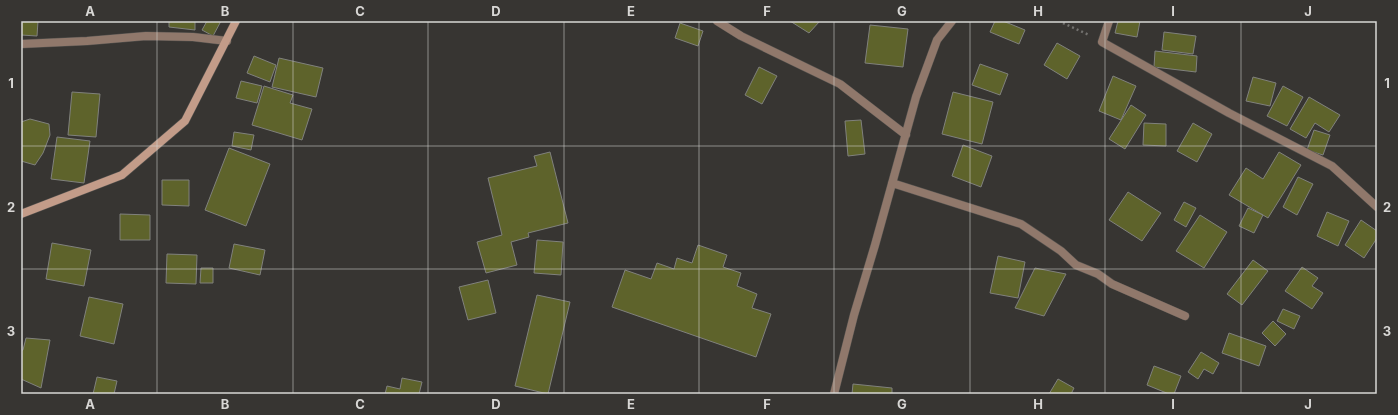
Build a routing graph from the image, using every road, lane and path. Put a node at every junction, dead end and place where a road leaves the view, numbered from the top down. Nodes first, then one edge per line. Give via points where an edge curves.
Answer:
1 (236, 21) edge
2 (717, 21) edge
3 (952, 21) edge
4 (1109, 21) edge
5 (1063, 22) dead end
6 (227, 41) junction
7 (1102, 42) junction
8 (21, 44) edge
9 (906, 136) junction
10 (892, 183) junction
11 (1377, 207) edge
12 (21, 214) edge
13 (1184, 316) dead end
14 (834, 394) edge

1 - 6 main road
2 - 9 street via 741,36 840,84
3 - 9 street via 937,40 916,97
4 - 7 street
5 - 7 path
6 - 8 street via 146,36
6 - 12 main road via 185,121 122,175
7 - 11 street via 1229,113 1332,166
9 - 10 street
10 - 13 street via 1021,224 1061,251 1076,265
10 - 14 street

